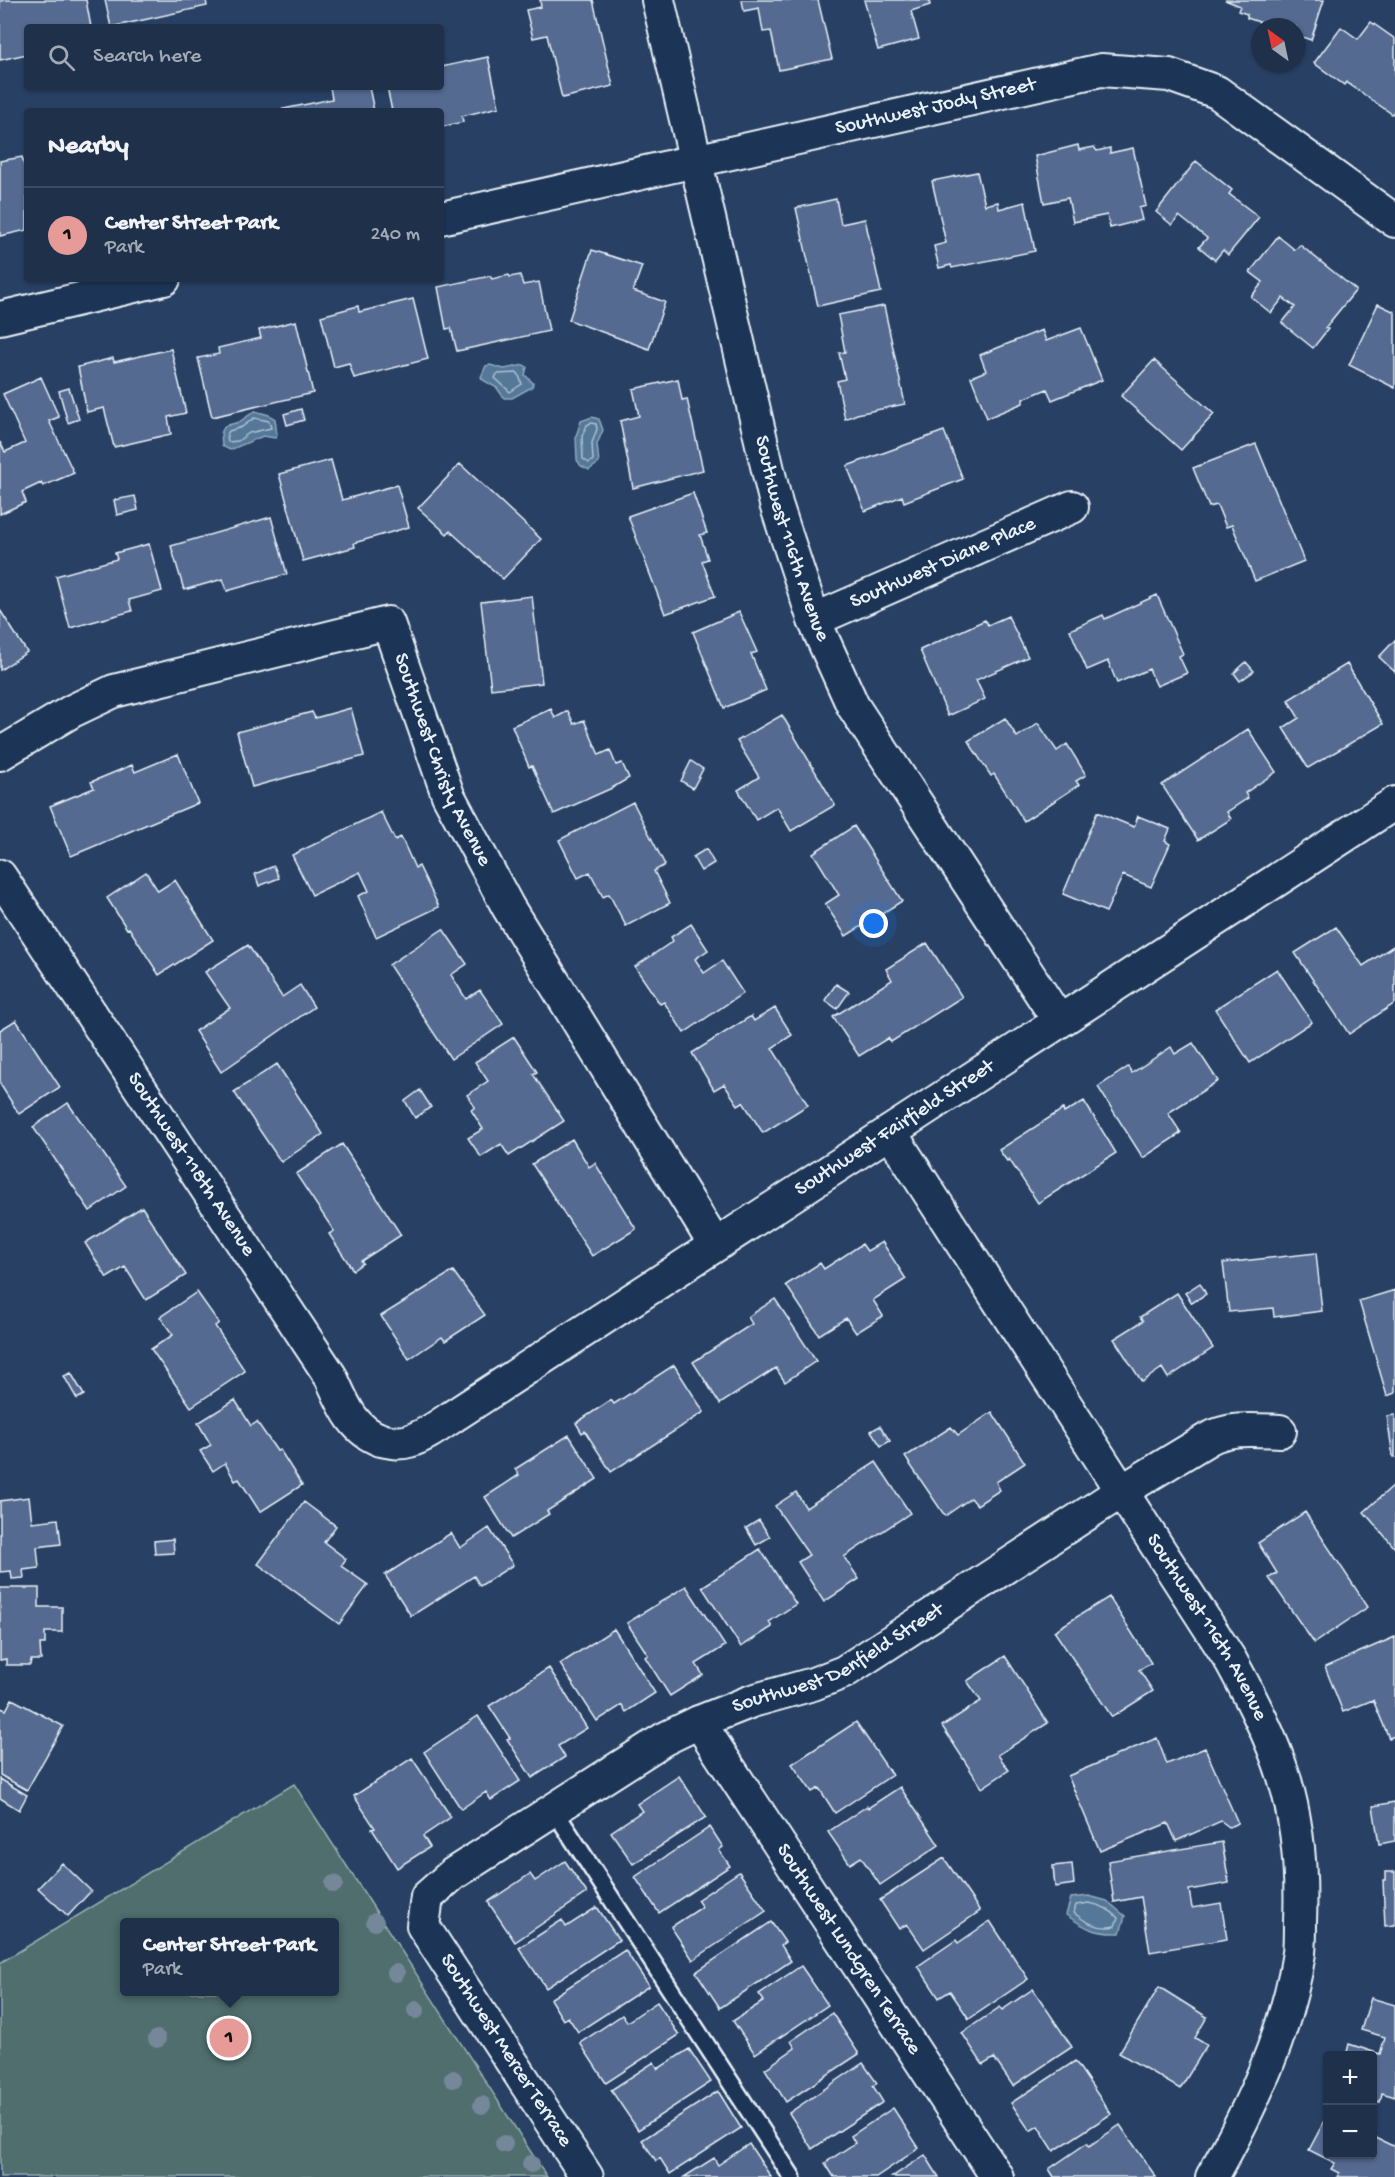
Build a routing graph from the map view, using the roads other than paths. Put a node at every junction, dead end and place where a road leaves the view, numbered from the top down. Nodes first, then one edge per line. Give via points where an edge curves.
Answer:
1 (658, 0) edge
2 (695, 162) junction
3 (444, 217) edge
4 (1395, 221) edge
5 (151, 282) edge
6 (0, 318) edge
7 (1072, 507) dead end
8 (814, 620) junction
9 (0, 753) edge
10 (1395, 803) edge
11 (0, 876) edge
12 (1059, 1021) junction
13 (890, 1132) junction
14 (715, 1245) junction
15 (1280, 1431) dead end
16 (391, 1443) joint
17 (1122, 1491) junction
18 (699, 1722) junction
19 (554, 1810) junction
20 (423, 1926) joint
21 (587, 2177) edge
22 (792, 2177) edge
23 (997, 2177) edge
24 (1212, 2177) edge

1 - 2 street, Southwest 116th Avenue
2 - 3 street, Southwest Jody Street
2 - 4 street, Southwest Jody Street via 1101,70 1169,75 1217,92
2 - 8 street, Southwest 116th Avenue via 776,504
5 - 6 street
7 - 8 street, Southwest Diane Place
8 - 12 street, Southwest 116th Avenue via 853,706
9 - 14 street, Southwest Christy Avenue via 114,691 388,623 448,795 508,907
10 - 12 street, Southwest Fairfield Street
11 - 16 street, Southwest 118th Avenue via 331,1377 358,1427
12 - 13 street, Southwest Fairfield Street
13 - 14 street, Southwest Fairfield Street
13 - 17 street, Southwest 116th Avenue
14 - 16 street, Southwest Fairfield Street via 418,1438
15 - 17 street, Southwest Denfield Street via 1220,1433
17 - 18 street, Southwest Denfield Street via 844,1672
17 - 24 street, Southwest 116th Avenue via 1248,1692 1284,1778 1297,1832 1299,1952 1286,2009 1242,2124
18 - 19 street, Southwest Denfield Street via 664,1739
18 - 23 street, Southwest Lundgren Terrace
19 - 20 street, Southwest Denfield Street via 436,1888 427,1897
19 - 22 lane
20 - 21 street, Southwest Mercer Terrace

